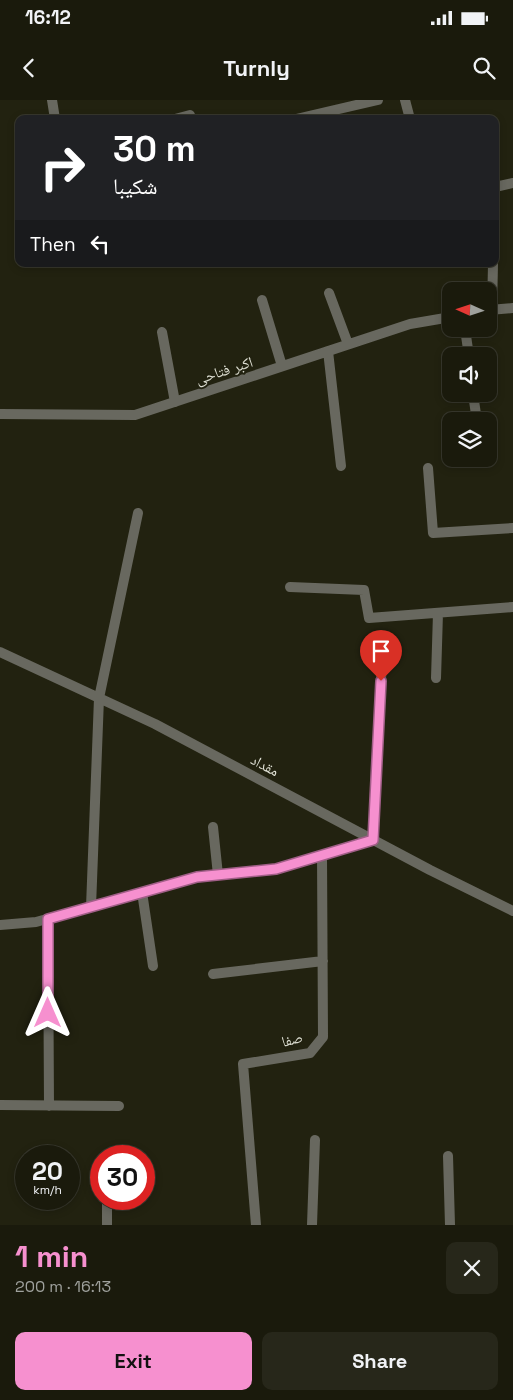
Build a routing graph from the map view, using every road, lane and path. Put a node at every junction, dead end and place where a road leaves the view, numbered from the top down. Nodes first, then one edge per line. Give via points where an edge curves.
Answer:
1 (52, 100) edge
2 (378, 100) edge
3 (405, 100) edge
4 (341, 104) edge
5 (54, 115) edge
6 (308, 115) edge
7 (409, 115) edge
8 (513, 183) edge
9 (499, 187) edge
10 (493, 267) edge
11 (492, 282) edge
12 (330, 294) dead end
13 (262, 300) dead end
14 (513, 308) edge
15 (498, 309) edge
16 (442, 319) edge
17 (162, 332) dead end
18 (348, 344) junction
19 (328, 351) junction
20 (282, 366) junction
21 (175, 402) junction
22 (0, 414) edge
23 (341, 466) dead end
24 (428, 468) dead end
25 (138, 513) dead end
26 (513, 528) edge
27 (290, 587) dead end
28 (513, 607) edge
29 (438, 613) junction
30 (0, 652) edge
31 (382, 661) dead end
32 (436, 678) dead end
33 (99, 698) junction
34 (213, 827) dead end
35 (373, 840) junction
36 (322, 855) junction
37 (218, 875) junction
38 (142, 892) junction
39 (90, 907) junction
40 (513, 911) edge
41 (48, 919) junction
42 (0, 925) edge
43 (323, 961) junction
44 (153, 966) dead end
45 (213, 974) dead end
46 (0, 1105) edge
47 (49, 1106) junction
48 (120, 1106) dead end
49 (315, 1140) dead end
50 (448, 1156) dead end
51 (107, 1210) edge
52 (107, 1225) edge
53 (256, 1225) edge
54 (312, 1225) edge
55 (450, 1225) edge

1 - 5 street
2 - 4 street
3 - 7 street
4 - 6 street
8 - 9 street
10 - 11 street
12 - 18 street
13 - 20 street
14 - 15 street
16 - 18 street, اکبر فتاحی via 410,324
17 - 21 street
18 - 19 street, اکبر فتاحی
19 - 20 street, اکبر فتاحی
19 - 23 street
20 - 21 street, اکبر فتاحی
21 - 22 street, اکبر فتاحی via 135,415
24 - 26 street via 433,533
25 - 33 street
27 - 29 street via 364,590 369,618
28 - 29 street
29 - 32 street
30 - 33 street, مقداد
31 - 35 street
33 - 35 street, مقداد via 155,724
33 - 39 street
34 - 37 street
35 - 36 street
35 - 40 street, مقداد
36 - 37 street via 276,869
36 - 43 street, صفا
37 - 38 street via 197,877
38 - 39 street
38 - 44 street
39 - 41 street
41 - 42 street
41 - 47 street
43 - 45 street
43 - 53 street, صفا via 323,1037 310,1053 243,1064
46 - 47 street
47 - 48 street
49 - 54 street
50 - 55 street
51 - 52 street

